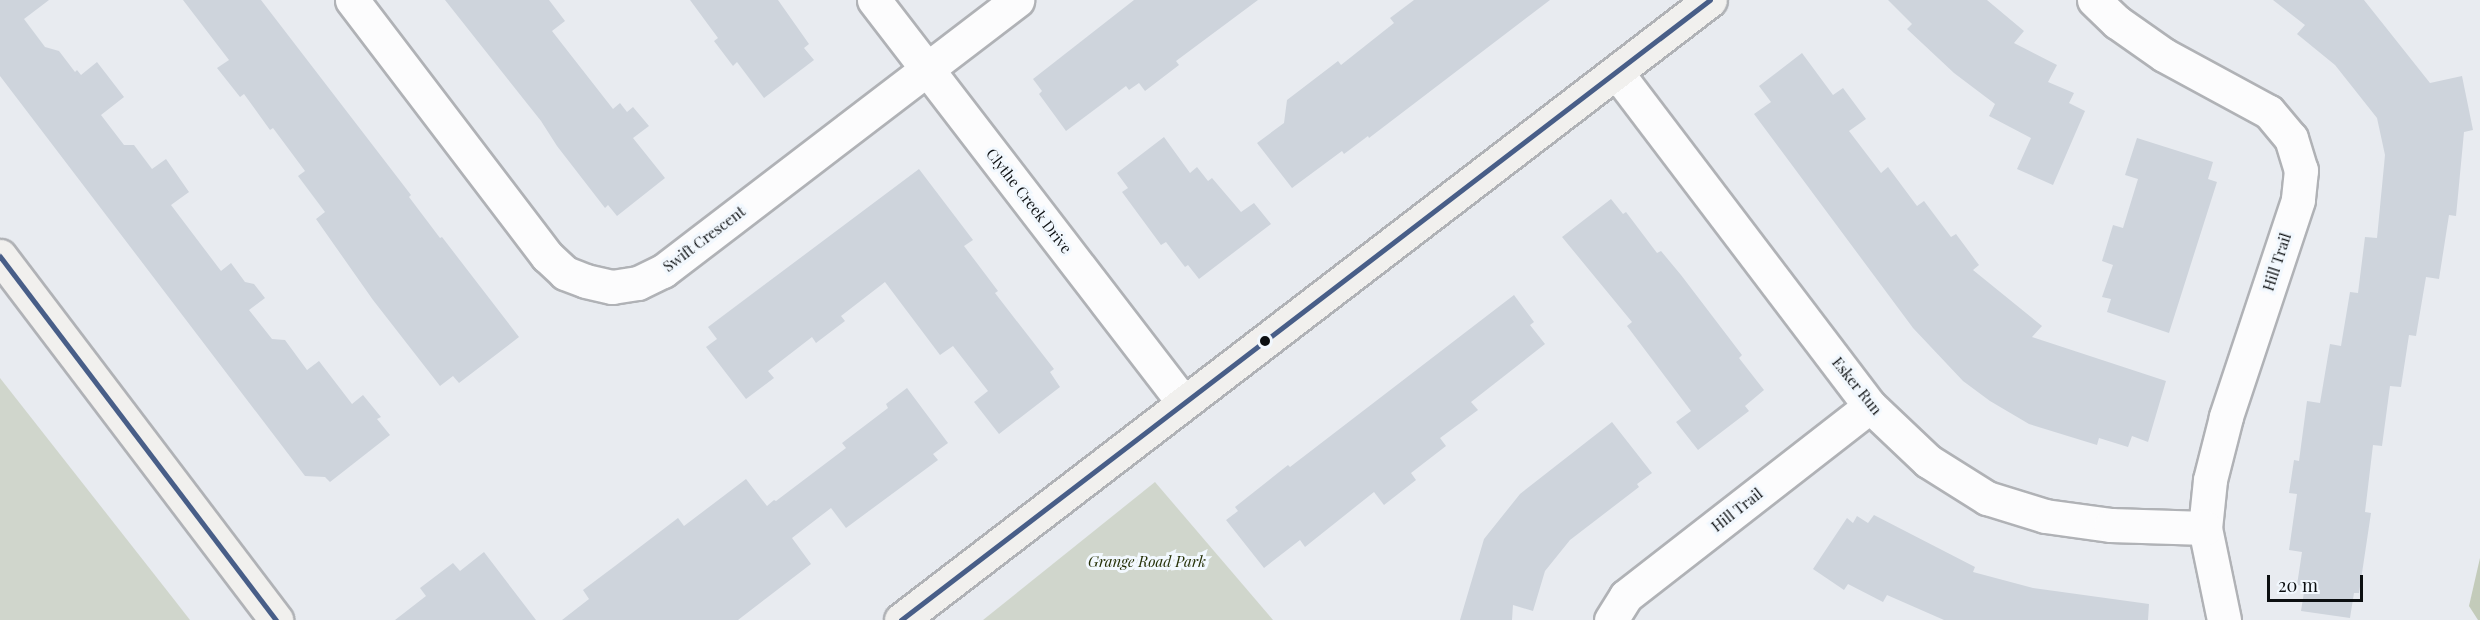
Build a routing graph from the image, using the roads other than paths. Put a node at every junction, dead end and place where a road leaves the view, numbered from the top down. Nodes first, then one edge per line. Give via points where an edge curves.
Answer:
1 (352, 0) edge
2 (874, 0) edge
3 (1017, 0) edge
4 (1710, 0) edge
5 (2094, 0) edge
6 (926, 69) junction
7 (1617, 73) junction
8 (0, 256) edge
9 (1183, 402) junction
10 (1870, 406) junction
11 (2205, 528) junction
12 (276, 620) edge
13 (901, 620) edge
14 (1611, 620) edge
15 (2224, 620) edge

1 - 6 street, Swift Crescent via 547,256 565,273 612,287 638,283 663,272
2 - 6 street, Clythe Creek Drive
3 - 6 street, Swift Crescent
4 - 7 street
5 - 11 street, Hill Trail via 2117,22 2164,55 2268,112 2291,138 2301,170 2298,200 2226,417 2210,480
6 - 9 street, Clythe Creek Drive
7 - 9 street
7 - 10 street, Esker Run
8 - 12 street
9 - 13 street
10 - 11 street, Esker Run via 1928,460 1987,498 2045,516 2111,525
10 - 14 street, Hill Trail via 1626,596
11 - 15 street, Hill Trail

